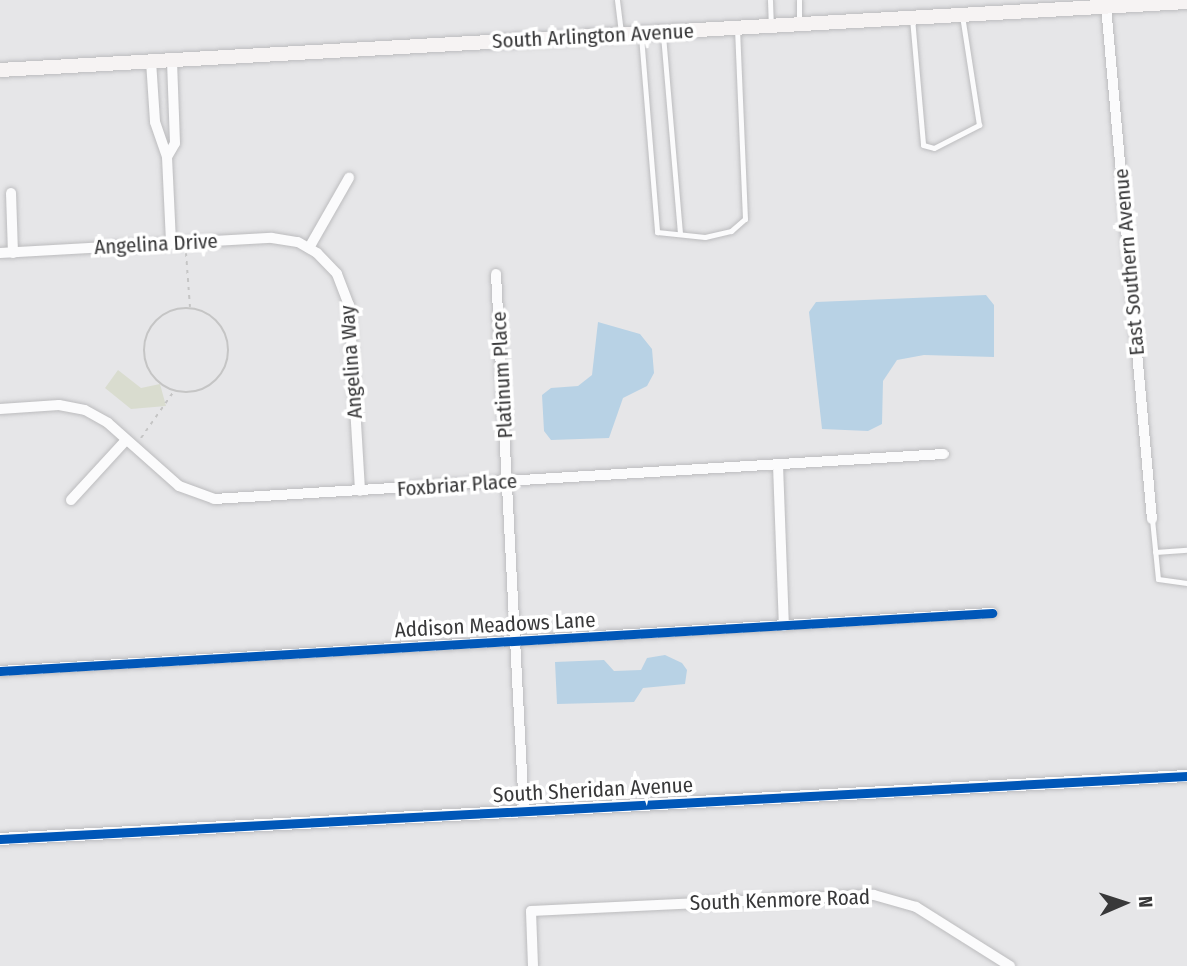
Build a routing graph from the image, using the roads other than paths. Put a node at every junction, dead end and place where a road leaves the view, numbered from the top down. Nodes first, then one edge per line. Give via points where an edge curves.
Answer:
1 (617, 0) edge
2 (770, 0) edge
3 (799, 0) edge
4 (1182, 1) edge
5 (1130, 2) edge
6 (1106, 6) junction
7 (962, 15) junction
8 (912, 18) junction
9 (799, 24) junction
10 (771, 26) junction
11 (737, 28) junction
12 (663, 32) junction
13 (641, 33) junction
14 (621, 34) junction
15 (172, 60) junction
16 (151, 61) junction
17 (0, 70) edge
18 (167, 156) junction
19 (349, 178) dead end
20 (11, 193) dead end
21 (680, 233) junction
22 (171, 243) junction
23 (309, 248) junction
24 (0, 253) edge
25 (13, 253) junction
26 (496, 274) dead end
27 (0, 408) edge
28 (130, 444) junction
29 (944, 454) dead end
30 (778, 465) junction
31 (507, 482) junction
32 (360, 491) junction
33 (71, 500) dead end
34 (1152, 519) joint
35 (1187, 550) edge
36 (1155, 552) junction
37 (1187, 583) edge
38 (992, 613) dead end
39 (784, 626) junction
40 (516, 643) junction
41 (0, 671) edge
42 (1187, 776) edge
43 (524, 812) junction
44 (0, 839) edge
45 (533, 966) edge
46 (1010, 966) edge

1 - 14 lane
2 - 10 lane
3 - 9 lane
4 - 5 main road, South Arlington Avenue
5 - 6 main road, South Arlington Avenue
6 - 7 main road, South Arlington Avenue
6 - 34 street, East Southern Avenue
7 - 8 main road, South Arlington Avenue
7 - 8 lane via 979,125 934,148 923,145
8 - 9 main road, South Arlington Avenue
9 - 10 main road, South Arlington Avenue
10 - 11 main road, South Arlington Avenue
11 - 12 main road, South Arlington Avenue
11 - 21 lane via 745,219 731,230 705,237
12 - 13 main road, South Arlington Avenue
12 - 21 lane
13 - 14 main road, South Arlington Avenue
13 - 21 lane via 657,232
14 - 15 main road, South Arlington Avenue
15 - 16 main road, South Arlington Avenue
15 - 18 street via 175,143
16 - 17 main road, South Arlington Avenue
16 - 18 street via 155,122
18 - 22 street
19 - 23 street
20 - 25 street
22 - 23 street, Angelina Drive via 272,238
22 - 25 street, Angelina Drive
23 - 32 street, Angelina Way via 337,274 349,305
24 - 25 street, Angelina Drive
26 - 31 street, Platinum Place
27 - 28 street, Foxbriar Place via 77,408 96,415
28 - 32 street, Foxbriar Place via 179,486 209,498
28 - 33 street
29 - 30 street, Foxbriar Place
30 - 31 street, Foxbriar Place
30 - 39 street
31 - 32 street, Foxbriar Place
31 - 40 street, Platinum Place
34 - 36 lane
35 - 36 lane
36 - 37 lane via 1158,579
38 - 39 street, Addison Meadows Lane
39 - 40 street, Addison Meadows Lane
40 - 41 street, Addison Meadows Lane
40 - 43 street, Platinum Place
42 - 43 street, South Sheridan Avenue
43 - 44 street, South Sheridan Avenue
45 - 46 street, South Kenmore Road via 531,911 884,896 916,907

